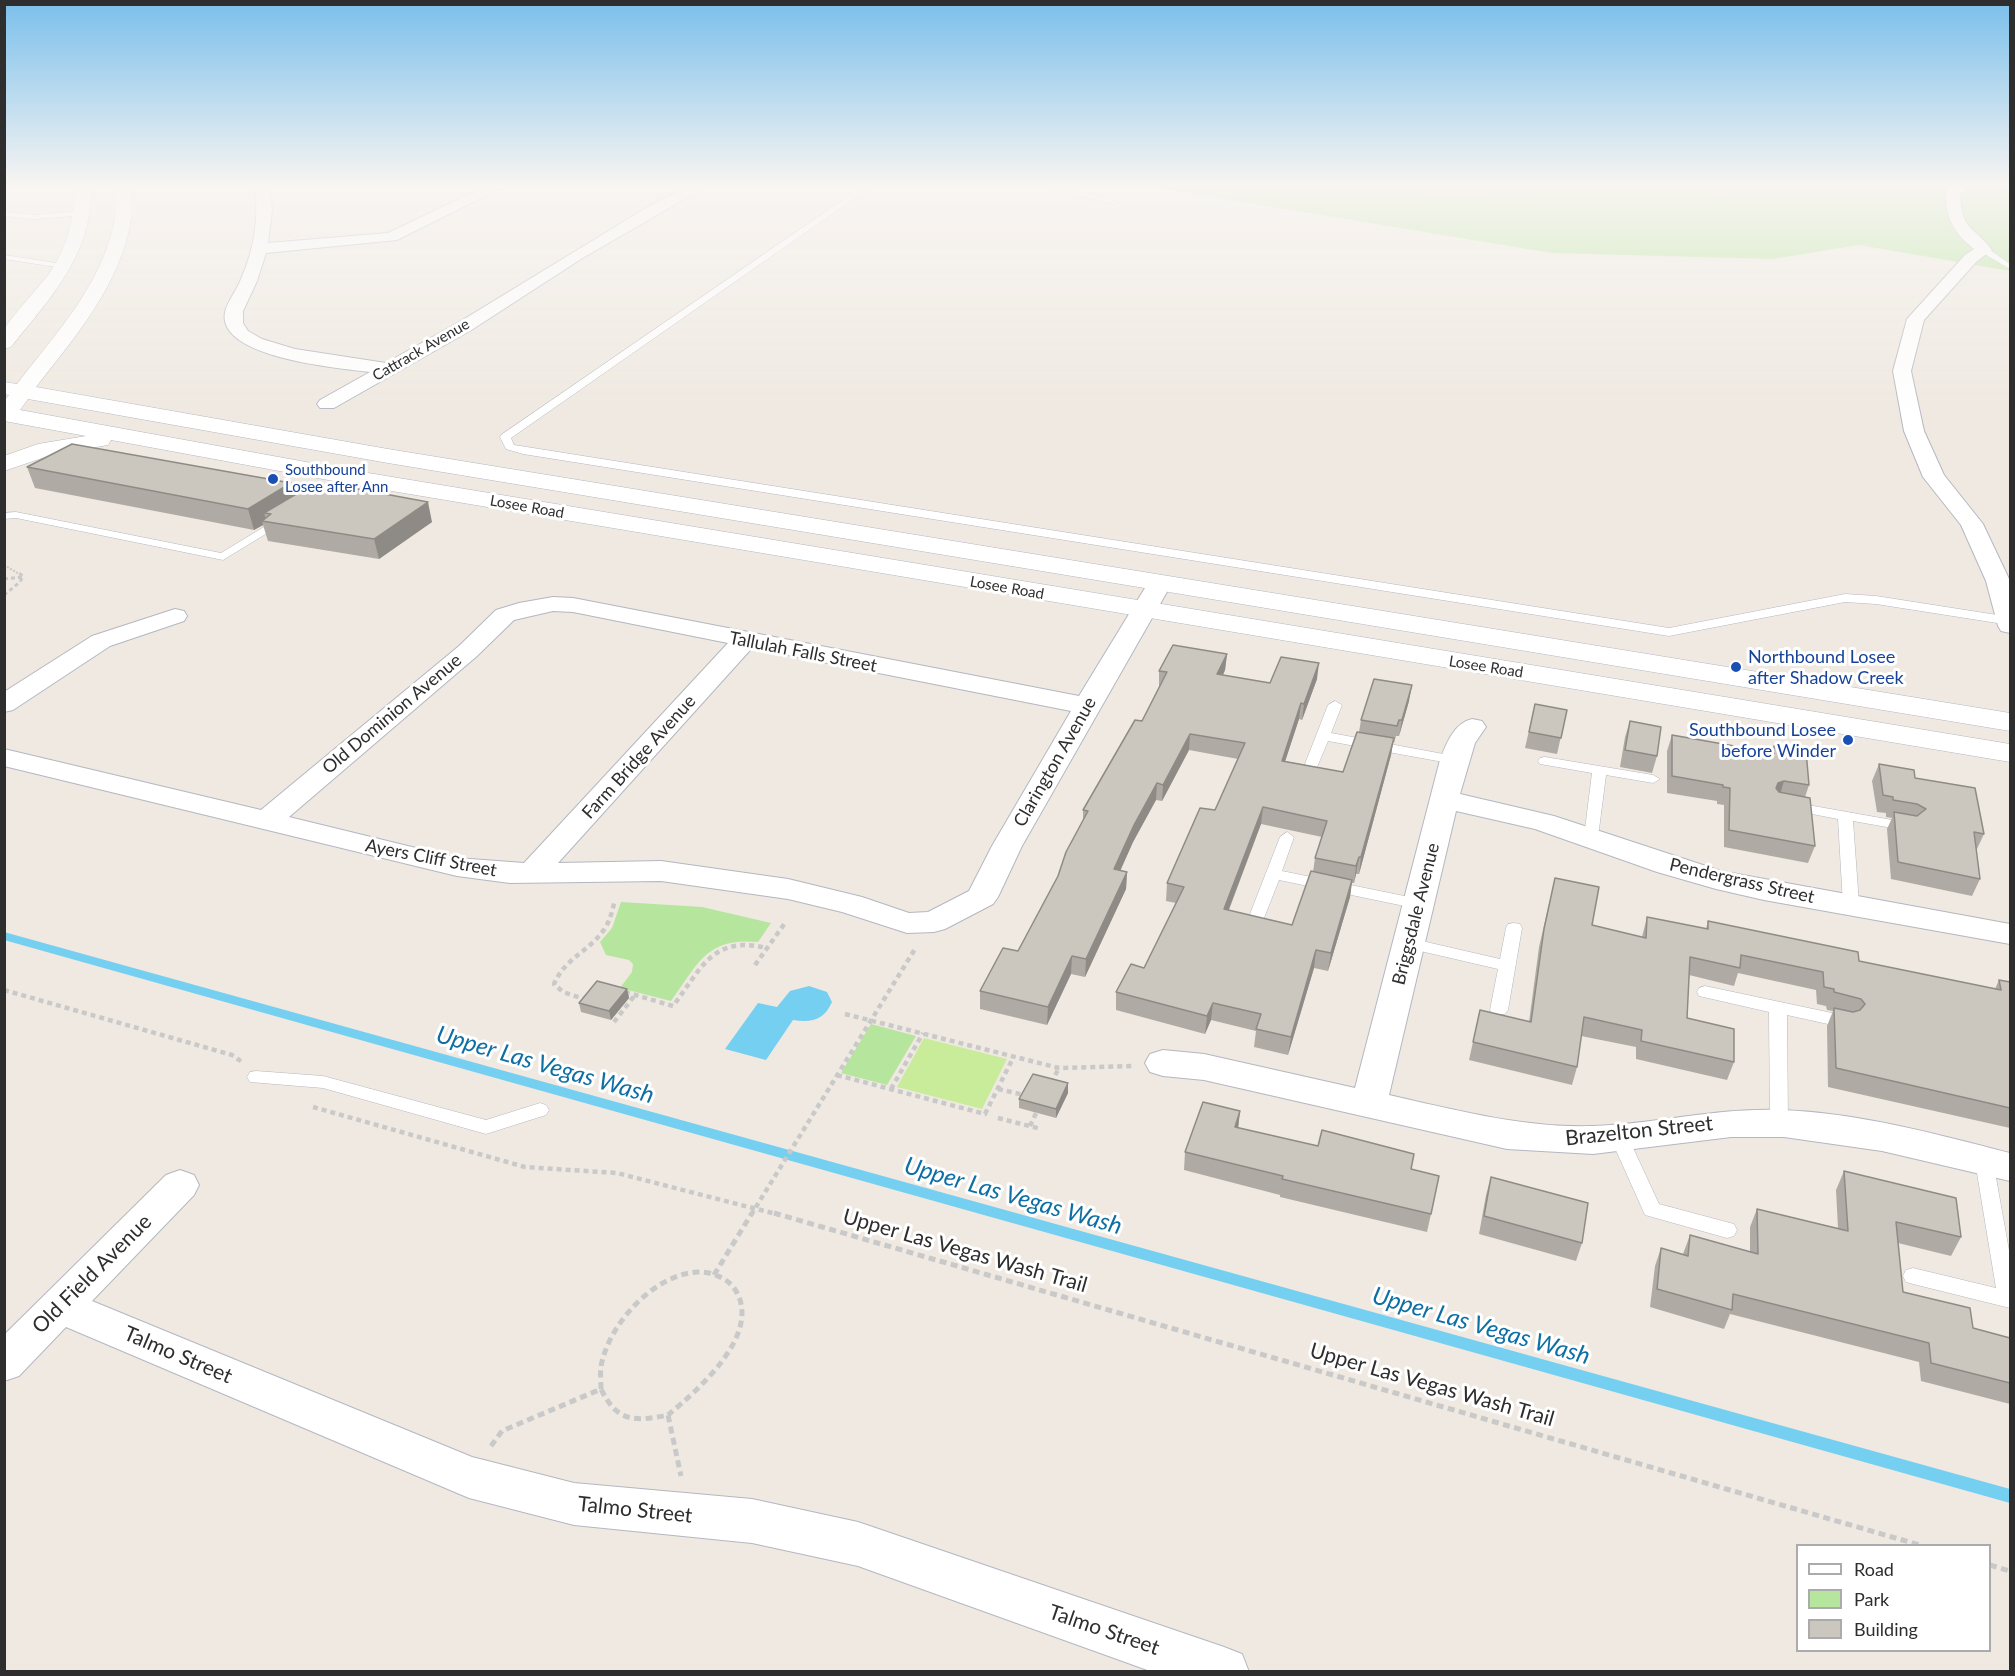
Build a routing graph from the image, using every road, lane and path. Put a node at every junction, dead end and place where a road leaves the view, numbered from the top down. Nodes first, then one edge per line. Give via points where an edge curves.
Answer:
1 (30, 264) edge
2 (62, 264) edge
3 (111, 264) edge
4 (254, 264) edge
5 (562, 264) edge
6 (755, 264) edge
7 (1965, 264) edge
8 (58, 272) junction
9 (4, 316) edge
10 (4, 343) edge
11 (387, 369) junction
12 (13, 390) edge
13 (327, 404) dead end
14 (5, 414) edge
15 (129, 437) junction
16 (4, 464) edge
17 (350, 477) junction
18 (4, 516) edge
19 (4, 565) edge
20 (22, 576) junction
21 (4, 579) edge
22 (1160, 584) junction
23 (4, 595) edge
24 (519, 610) joint
25 (1145, 611) junction
26 (175, 616) dead end
27 (2010, 622) edge
28 (744, 641) junction
29 (4, 704) edge
30 (1335, 705) dead end
31 (1086, 706) junction
32 (2010, 722) edge
33 (1472, 727) dead end
34 (1324, 736) junction
35 (2010, 753) edge
36 (4, 757) edge
37 (1454, 760) junction
38 (1545, 761) dead end
39 (1310, 769) edge
40 (1600, 770) junction
41 (1653, 779) dead end
42 (1444, 799) junction
43 (1779, 804) edge
44 (1845, 816) junction
45 (266, 820) junction
46 (1910, 827) edge
47 (1287, 837) dead end
48 (1591, 837) junction
49 (533, 872) junction
50 (1273, 874) junction
51 (615, 900) dead end
52 (1419, 904) junction
53 (1851, 904) junction
54 (1258, 914) edge
55 (934, 922) junction
56 (785, 923) dead end
57 (1514, 928) dead end
58 (2010, 934) edge
59 (1410, 943) junction
60 (767, 948) junction
61 (755, 965) dead end
62 (1507, 966) junction
63 (4, 990) edge
64 (618, 990) edge
65 (1706, 992) dead end
66 (635, 995) junction
67 (591, 1001) edge
68 (614, 1006) edge
69 (1778, 1007) junction
70 (625, 1009) junction
71 (1499, 1010) dead end
72 (845, 1014) dead end
73 (869, 1020) junction
74 (614, 1022) dead end
75 (1846, 1022) edge
76 (923, 1033) junction
77 (1014, 1056) junction
78 (1163, 1063) joint
79 (1059, 1068) junction
80 (837, 1075) junction
81 (256, 1077) joint
82 (891, 1089) junction
83 (998, 1089) junction
84 (1047, 1092) edge
85 (1031, 1097) edge
86 (1042, 1100) edge
87 (1369, 1105) junction
88 (311, 1106) dead end
89 (540, 1110) dead end
90 (998, 1118) dead end
91 (1779, 1124) junction
92 (1030, 1126) junction
93 (1041, 1129) dead end
94 (1619, 1137) junction
95 (1997, 1164) edge
96 (180, 1185) dead end
97 (756, 1208) junction
98 (1727, 1230) dead end
99 (714, 1275) junction
100 (1913, 1276) dead end
101 (2009, 1300) edge
102 (60, 1306) junction
103 (4, 1363) edge
104 (601, 1389) junction
105 (668, 1415) junction
106 (469, 1477) junction
107 (687, 1516) junction
108 (1920, 1544) edge
109 (1991, 1566) edge
110 (2010, 1571) edge
111 (1224, 1671) edge

1 - 8 lane
2 - 8 main road
3 - 12 main road via 73,323
4 - 11 street via 234,312 234,326 241,335 284,352
5 - 11 street, Cattrack Avenue
6 - 27 lane via 505,437 510,447 1669,632 1845,598
7 - 27 street via 1916,319 1902,371 1914,431 1934,477 1972,524 1998,581
8 - 9 main road via 23,293
8 - 10 main road
11 - 13 street, Cattrack Avenue
12 - 14 main road
12 - 22 main road, Losee Road
14 - 15 main road, Losee Road
15 - 16 main road via 46,449
15 - 17 main road, Losee Road
17 - 18 lane via 223,557 16,515
17 - 25 main road, Losee Road
19 - 20 path
20 - 21 path
20 - 23 path
22 - 25 street, Clarington Avenue
22 - 32 main road, Losee Road
24 - 28 street, Tallulah Falls Street via 573,605
24 - 45 street, Old Dominion Avenue via 505,615 468,651
25 - 31 street, Clarington Avenue
25 - 35 main road, Losee Road
26 - 29 street via 101,641
28 - 31 street, Tallulah Falls Street
28 - 49 street, Farm Bridge Avenue
30 - 34 lane
31 - 55 street, Clarington Avenue via 982,897
33 - 37 street, Briggsdale Avenue
34 - 37 lane
34 - 39 lane
36 - 45 street, Ayers Cliff Street
37 - 42 street, Briggsdale Avenue
38 - 40 lane
40 - 41 lane
40 - 48 lane
42 - 48 street, Pendergrass Street
42 - 52 street, Briggsdale Avenue
43 - 44 lane
44 - 46 lane
44 - 53 lane
45 - 49 street, Ayers Cliff Street via 457,867
47 - 50 lane
48 - 53 street, Pendergrass Street via 1716,879
49 - 55 street, Ayers Cliff Street via 661,871 788,889 907,923
50 - 52 lane
50 - 54 lane
51 - 67 path via 613,916 604,933 564,964 554,984 563,992
52 - 59 street, Briggsdale Avenue
53 - 58 street, Pendergrass Street
55 - 73 path
56 - 60 path
57 - 62 lane
59 - 62 lane
59 - 87 street, Briggsdale Avenue
60 - 61 path
60 - 66 path via 738,944 723,947 710,957 673,1006
62 - 71 lane
63 - 81 path via 232,1055
64 - 66 path
65 - 69 lane
66 - 70 path
68 - 70 path
69 - 75 lane
69 - 91 lane
70 - 74 path
72 - 73 path
73 - 76 path
73 - 80 path
76 - 77 path
76 - 82 path
77 - 79 path
77 - 83 path
78 - 79 path
78 - 87 street, Brazelton Street via 1204,1067
79 - 84 path
80 - 82 path
80 - 97 path
81 - 89 lane via 323,1082 486,1127
82 - 83 path via 985,1114
83 - 85 path
86 - 92 path
87 - 94 street, Brazelton Street via 1507,1135 1584,1140
88 - 97 path, Upper Las Vegas Wash Trail via 525,1167 617,1173
90 - 92 path
91 - 94 street, Brazelton Street via 1714,1123
91 - 95 street, Brazelton Street via 1871,1134
92 - 93 path
94 - 98 lane via 1652,1210
95 - 101 lane
96 - 102 street, Old Field Avenue
97 - 99 path
97 - 108 path, Upper Las Vegas Wash Trail
99 - 104 path via 697,1272 680,1276 661,1284 636,1305 610,1341 601,1366
99 - 105 path via 736,1290 742,1306 741,1325 715,1371
100 - 101 lane
102 - 103 street, Old Field Avenue
102 - 106 street, Talmo Street
104 - 105 path via 608,1406 622,1416 645,1420
104 - 106 path via 502,1431
105 - 107 path
106 - 107 street, Talmo Street via 574,1504
107 - 111 street, Talmo Street via 752,1521 858,1544
109 - 110 path

